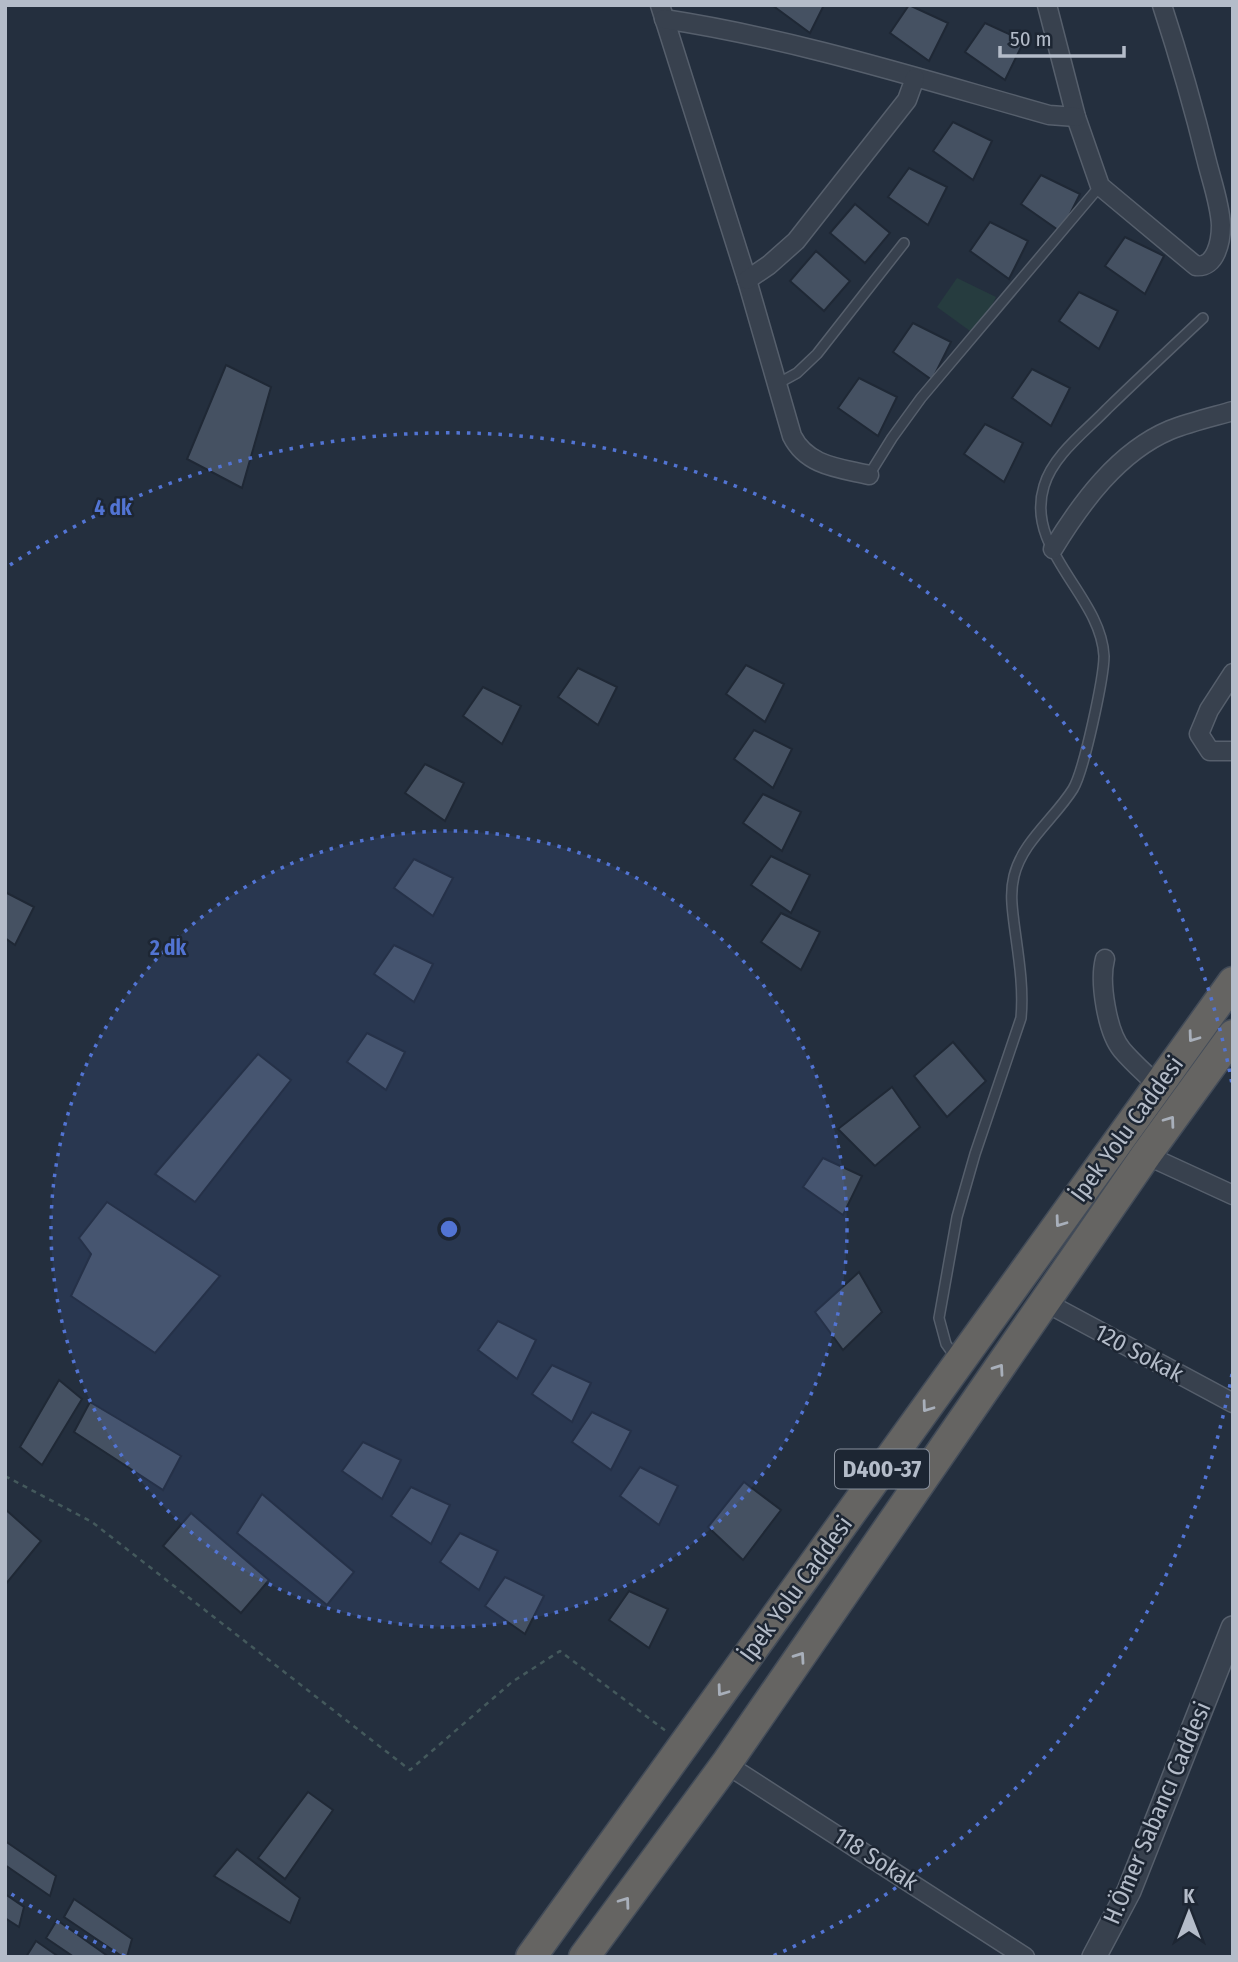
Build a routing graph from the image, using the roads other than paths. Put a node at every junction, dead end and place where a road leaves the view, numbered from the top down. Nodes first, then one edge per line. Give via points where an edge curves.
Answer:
1 (1047, 5) edge
2 (1162, 5) edge
3 (662, 12) edge
4 (915, 78) junction
5 (1076, 117) junction
6 (1100, 186) junction
7 (904, 243) dead end
8 (747, 280) junction
9 (1203, 318) dead end
10 (777, 384) junction
11 (1233, 411) edge
12 (869, 475) joint
13 (1053, 550) junction
14 (1233, 673) edge
15 (1233, 751) edge
16 (1105, 959) dead end
17 (1233, 982) edge
18 (1233, 1035) edge
19 (1158, 1086) junction
20 (1146, 1155) junction
21 (1233, 1195) edge
22 (1045, 1302) junction
23 (960, 1362) junction
24 (1233, 1403) edge
25 (1233, 1628) edge
26 (726, 1764) junction
27 (531, 1957) edge
28 (584, 1957) edge
29 (1026, 1957) edge
30 (1094, 1957) edge

1 - 5 street
2 - 6 street via 1192,100 1220,215 1220,243 1211,260 1196,266
3 - 4 street
3 - 8 street
4 - 5 street via 1049,115
4 - 8 street via 907,100 796,241
5 - 6 street
6 - 12 lane via 921,398
7 - 10 lane via 817,354
8 - 10 street
9 - 13 lane via 1057,463 1044,485 1042,506
10 - 12 street via 792,436 803,453
11 - 13 street via 1169,430 1142,445 1106,478
13 - 23 lane via 1095,620 1103,669 1077,782 1023,854 1014,874 1011,896 1021,1018 960,1206 939,1318 946,1344
14 - 15 street via 1199,734 1210,751
16 - 19 street via 1106,1006 1113,1033 1121,1049
17 -> 19 highway, İpek Yolu Caddesi / D400-37
20 -> 18 highway, İpek Yolu Caddesi / D400-37
19 -> 23 highway, İpek Yolu Caddesi / D400-37
20 - 21 street
20 - 22 highway, İpek Yolu Caddesi / D400-37
22 - 24 street, 120 Sokak
26 -> 22 highway, İpek Yolu Caddesi / D400-37
23 -> 27 highway, İpek Yolu Caddesi / D400-37
25 - 30 street, H.Ömer Sabancı Caddesi via 1129,1891
28 -> 26 highway, İpek Yolu Caddesi / D400-37
26 - 29 street, 118 Sokak

